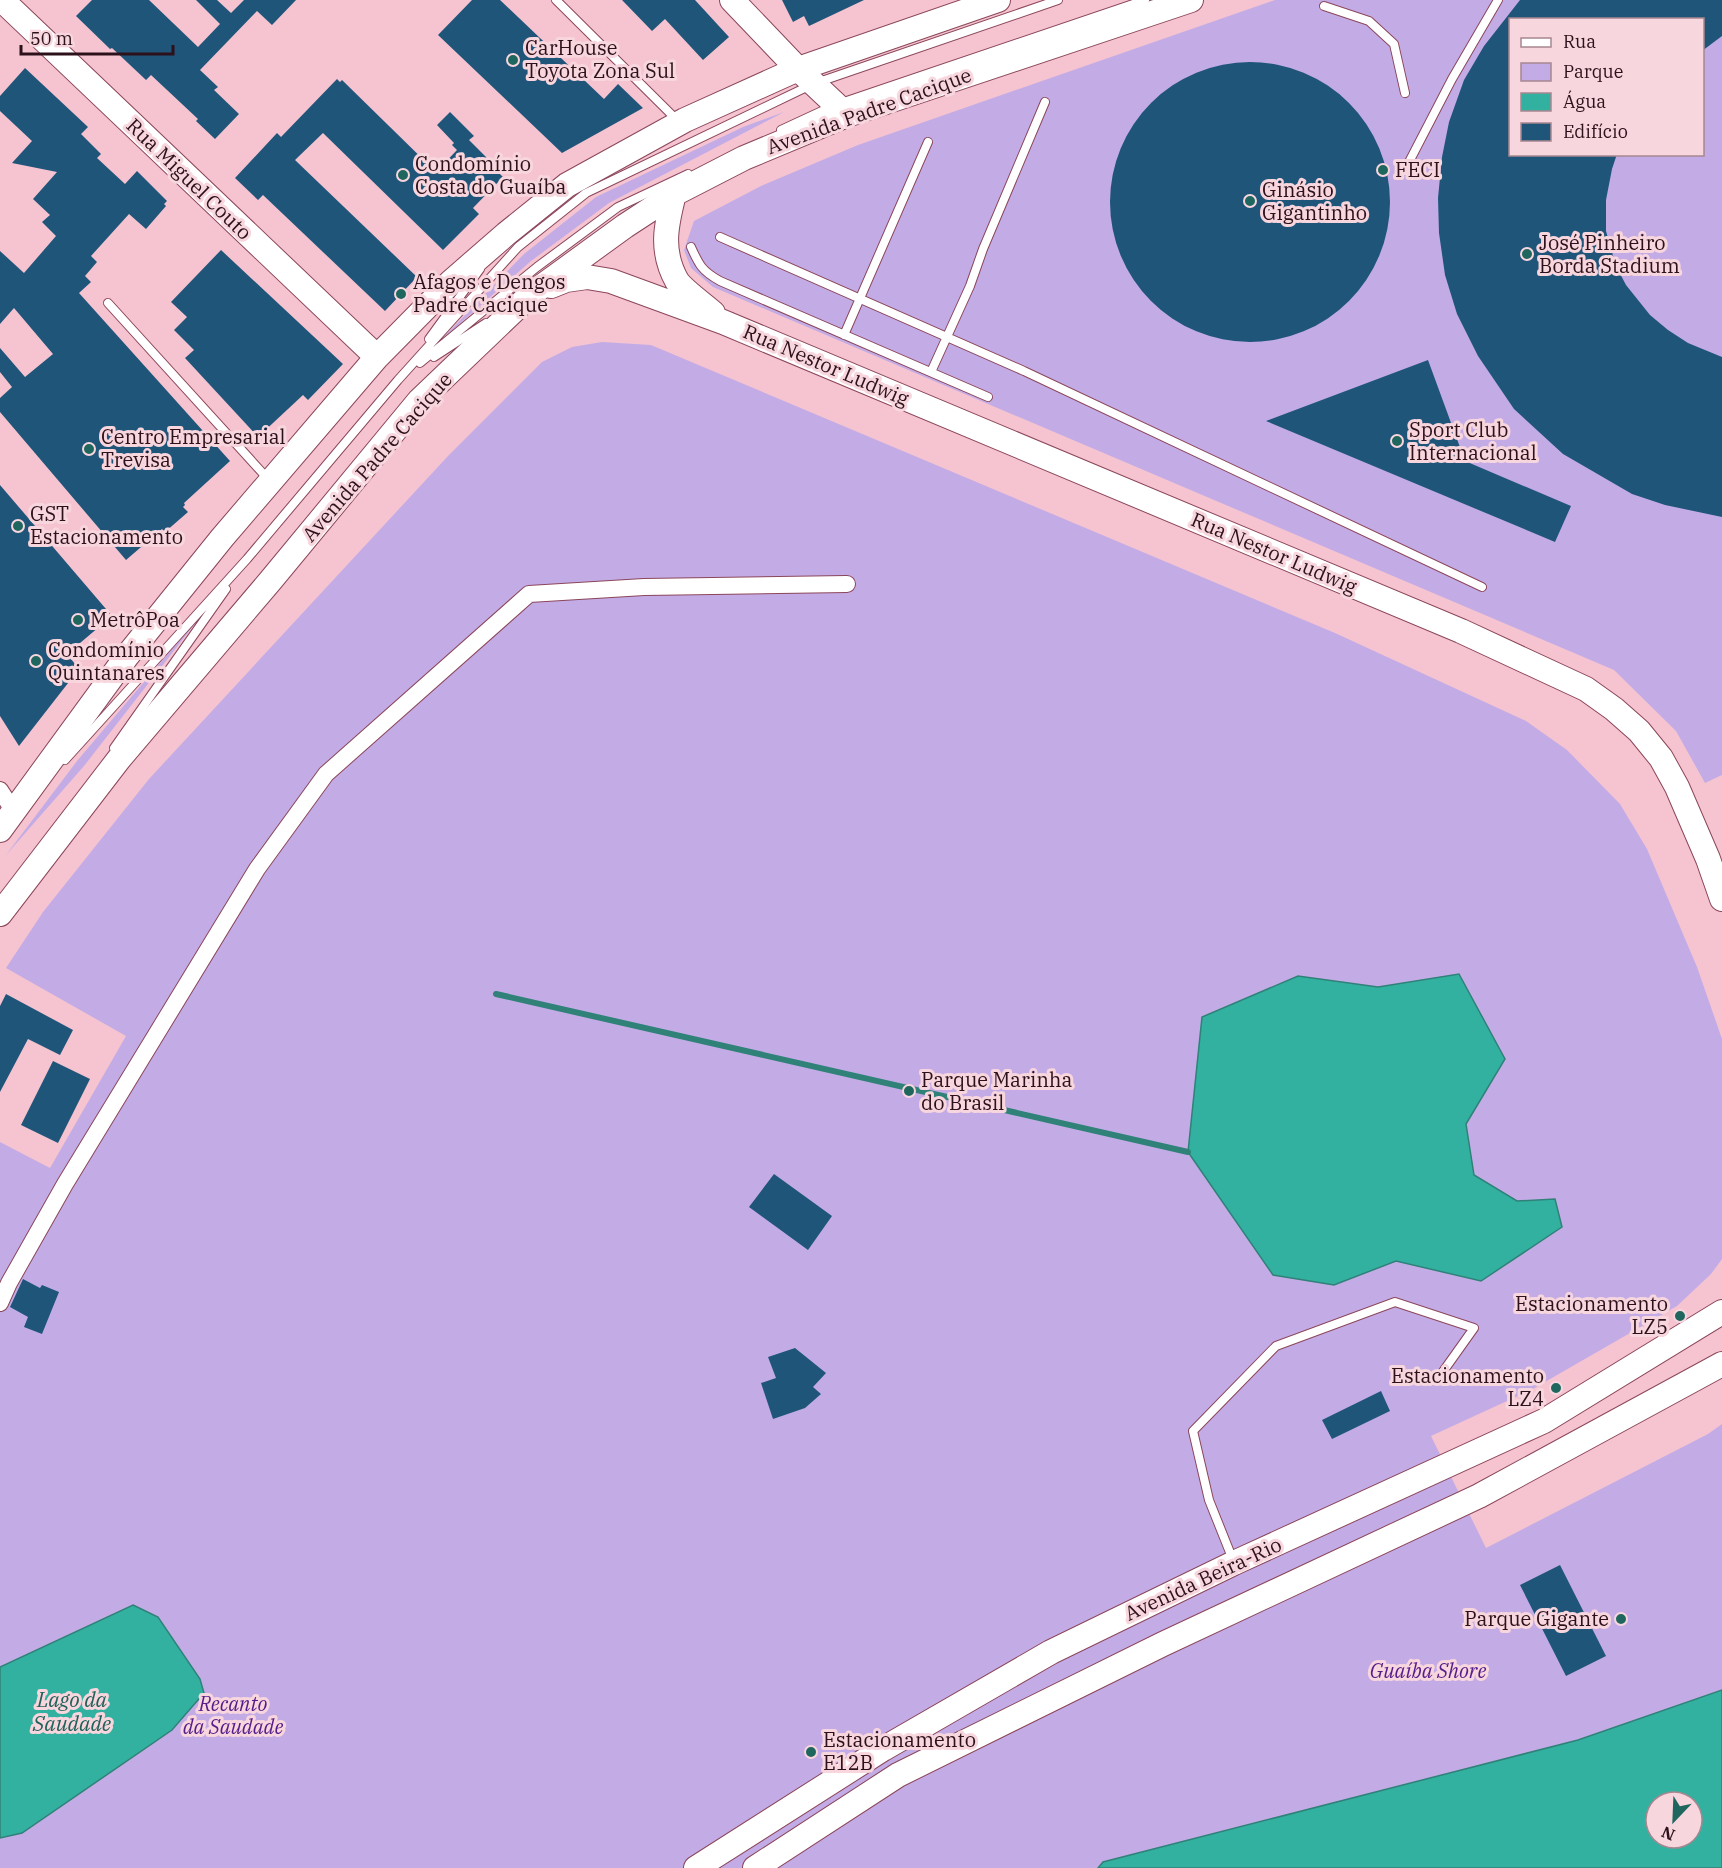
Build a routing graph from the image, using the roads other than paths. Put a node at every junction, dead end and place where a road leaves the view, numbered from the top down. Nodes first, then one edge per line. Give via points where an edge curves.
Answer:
1 (2, 0) edge
2 (556, 0) edge
3 (732, 0) edge
4 (998, 0) edge
5 (1058, 0) edge
6 (1145, 0) edge
7 (1191, 0) edge
8 (1498, 0) edge
9 (1324, 6) dead end
10 (806, 76) junction
11 (1405, 93) dead end
12 (1045, 102) dead end
13 (840, 110) junction
14 (680, 123) junction
15 (768, 136) dead end
16 (928, 142) dead end
17 (1409, 162) dead end
18 (693, 172) dead end
19 (674, 194) junction
20 (507, 234) junction
21 (720, 237) dead end
22 (691, 247) dead end
23 (530, 295) junction
24 (860, 299) junction
25 (108, 303) dead end
26 (723, 322) junction
27 (844, 335) junction
28 (946, 336) junction
29 (377, 357) junction
30 (931, 372) junction
31 (398, 380) junction
32 (988, 397) dead end
33 (271, 482) junction
34 (247, 559) junction
35 (848, 584) dead end
36 (1482, 587) dead end
37 (110, 754) dead end
38 (96, 773) dead end
39 (0, 790) edge
40 (13, 810) junction
41 (0, 831) edge
42 (1722, 899) edge
43 (0, 912) edge
44 (0, 1304) edge
45 (1719, 1312) edge
46 (1722, 1356) edge
47 (1722, 1364) edge
48 (1437, 1380) dead end
49 (1684, 1385) junction
50 (1234, 1563) junction
51 (696, 1868) edge
52 (755, 1868) edge

1 - 29 main road, Rua Miguel Couto
2 - 14 lane
3 - 10 main road
4 - 10 main road
5 - 10 lane
6 - 13 lane
7 - 13 main road, Avenida Padre Cacique
8 - 17 lane
9 - 11 lane via 1368,21 1394,44
10 - 13 main road
10 - 14 main road
10 - 31 lane via 586,193 518,247
12 - 28 lane
13 - 15 lane
13 - 19 main road, Avenida Padre Cacique
14 - 20 main road via 567,185
16 - 24 lane
18 - 31 lane via 618,207
19 - 23 main road, Avenida Padre Cacique
19 - 26 main road, Rua Nestor Ludwig via 665,249 678,282
20 - 29 main road via 452,281
20 - 31 lane
21 - 24 lane
22 - 27 lane via 705,273
23 - 26 main road, Rua Nestor Ludwig via 566,280 587,277 611,281
23 - 31 lane
23 - 43 main road, Avenida Padre Cacique via 419,401 119,759
24 - 27 lane
24 - 28 lane
25 - 33 lane
26 - 42 main road, Rua Nestor Ludwig via 1439,622 1587,689 1639,731 1661,758 1677,787
27 - 30 lane
28 - 30 lane
28 - 36 lane
29 - 33 main road
30 - 32 lane
31 - 34 lane
33 - 40 main road via 126,656
34 - 37 lane
34 - 41 lane
35 - 44 street via 644,587 529,594 326,774 257,869 65,1184
38 - 43 lane
39 - 40 street
40 - 41 main road
45 - 50 main road, Avenida Beira-Rio via 1544,1421
46 - 49 main road
47 - 49 main road
48 - 50 lane via 1474,1328 1395,1302 1276,1346 1193,1431 1209,1500
49 - 52 main road via 1479,1496 1154,1648 898,1775
50 - 51 main road, Avenida Beira-Rio via 1052,1652 883,1749

